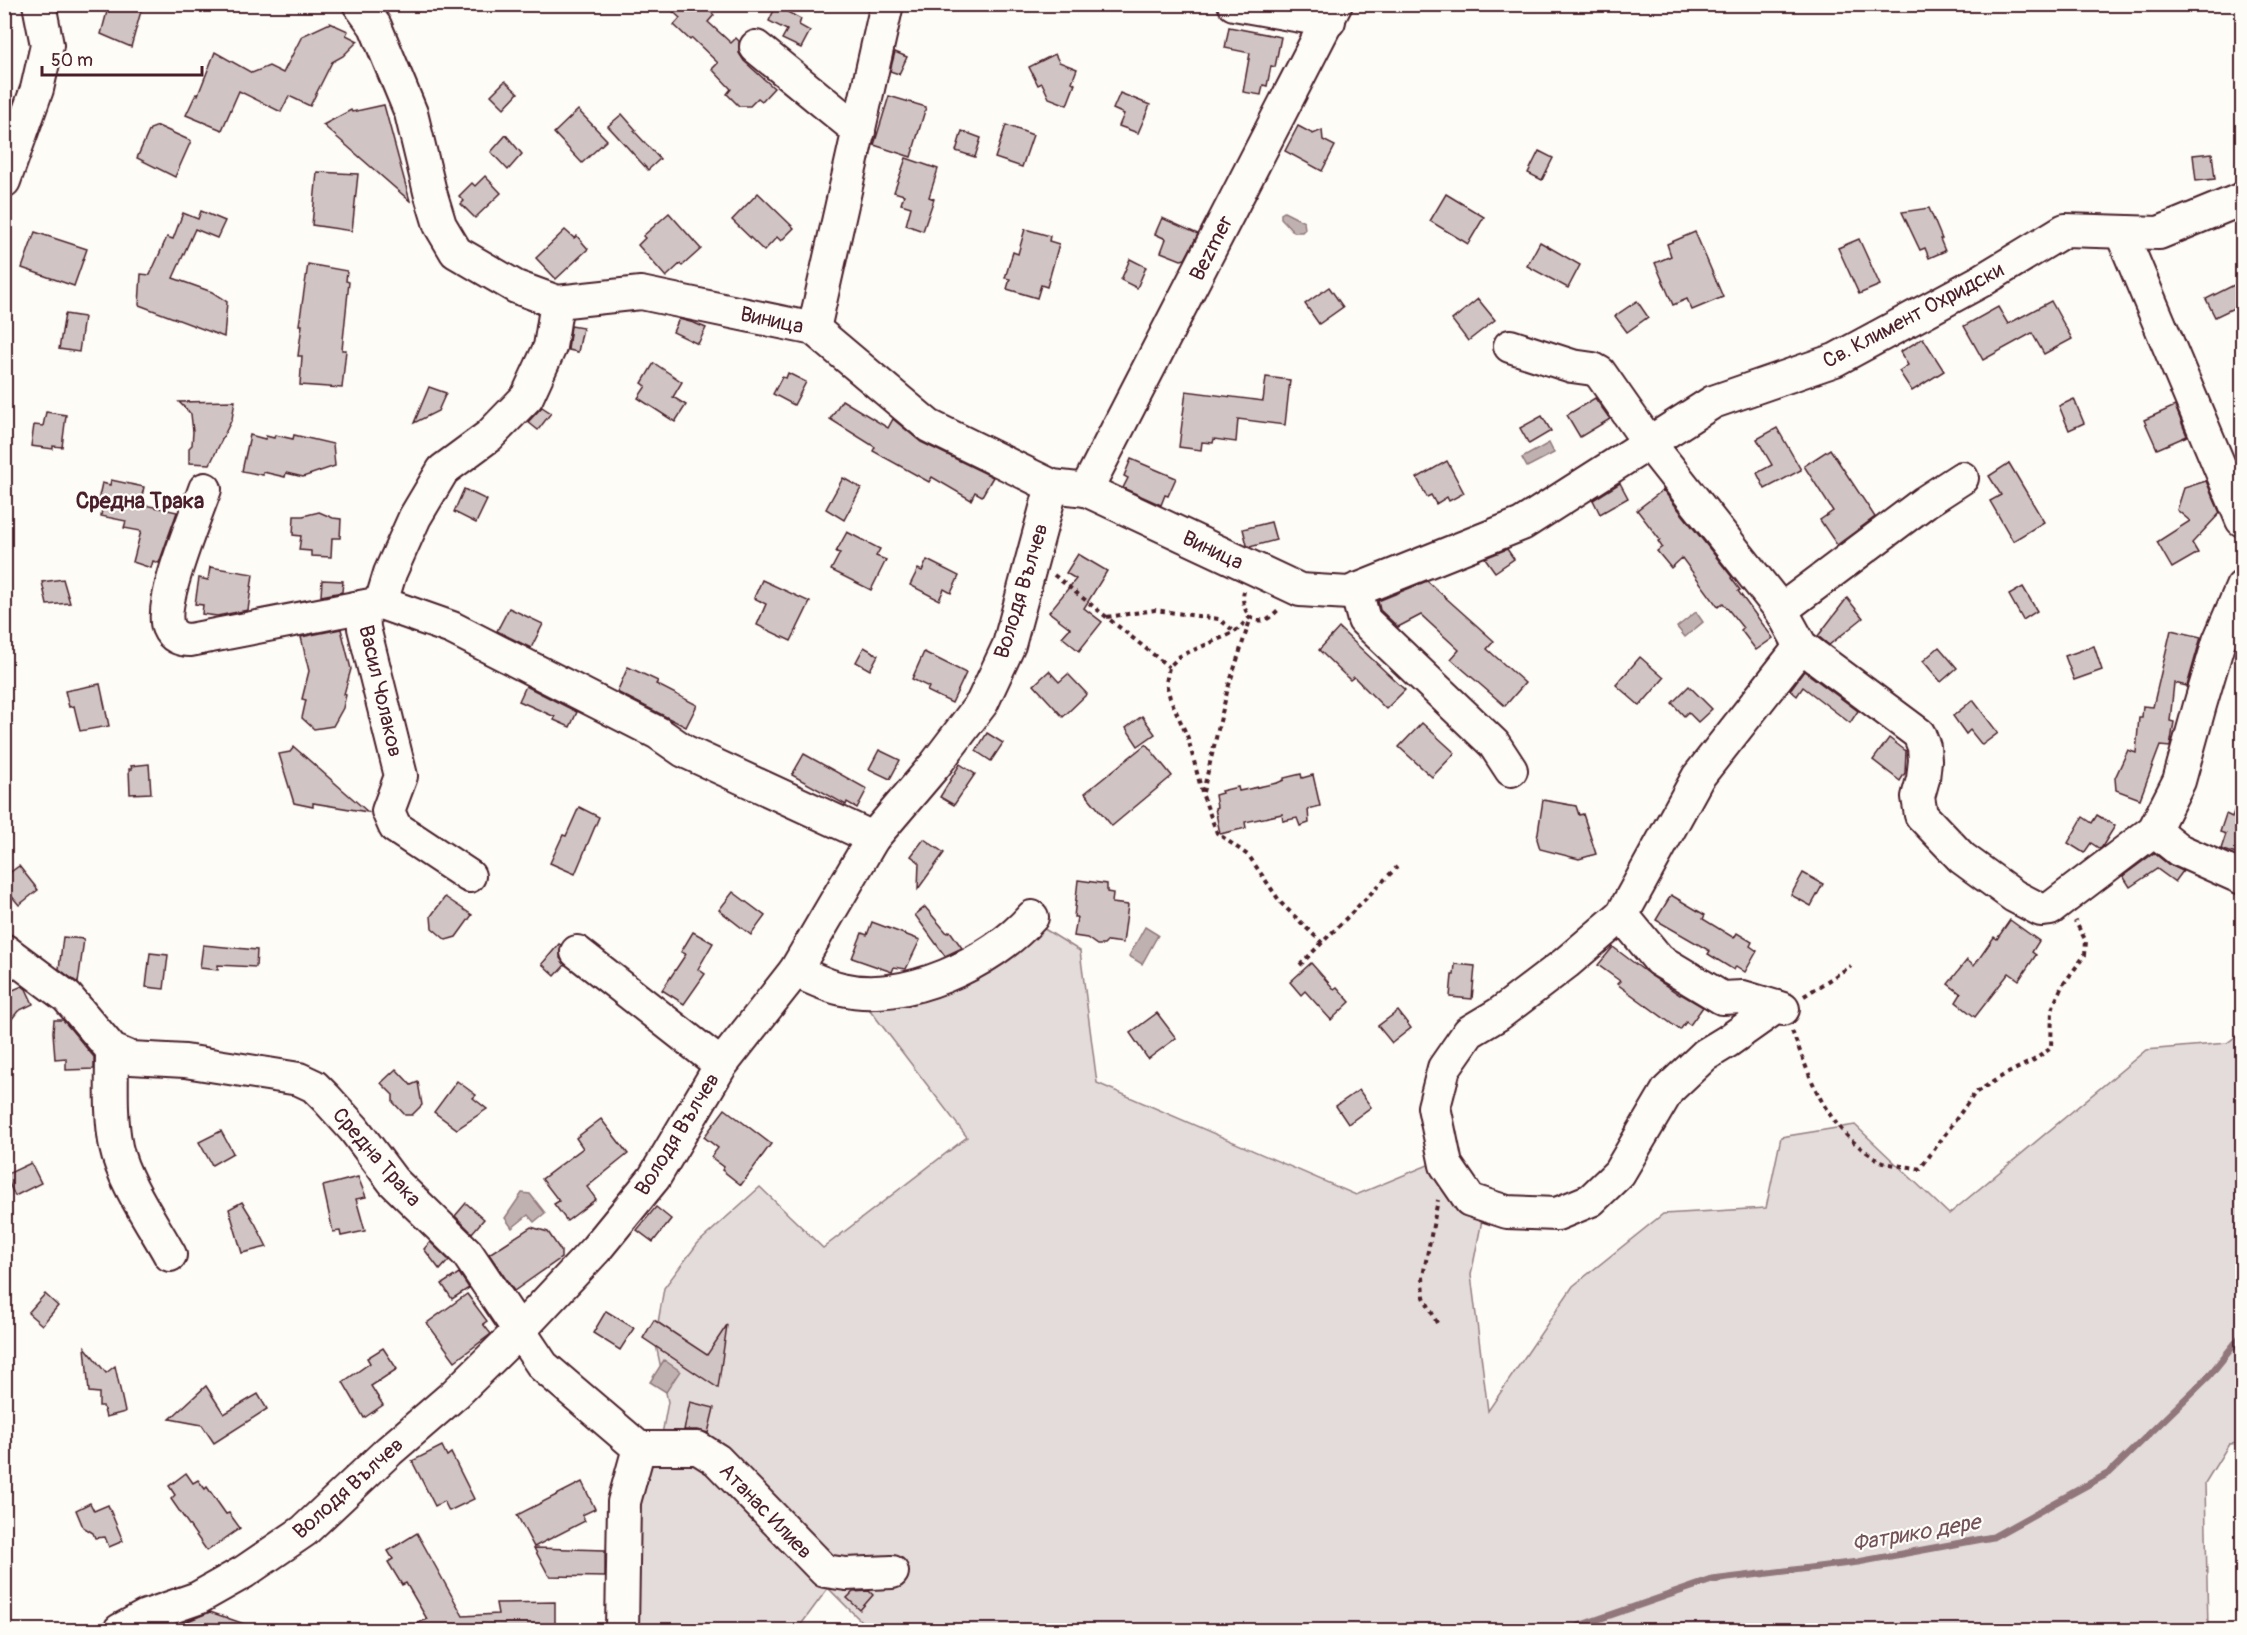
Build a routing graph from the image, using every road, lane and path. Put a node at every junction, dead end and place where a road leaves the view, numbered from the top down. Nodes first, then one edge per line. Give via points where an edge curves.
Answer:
1 (39, 4) edge
2 (359, 4) edge
3 (887, 4) edge
4 (1234, 4) edge
5 (1332, 13) edge
6 (756, 47) dead end
7 (859, 131) junction
8 (4, 181) edge
9 (2242, 199) edge
10 (2121, 232) junction
11 (557, 302) junction
12 (814, 328) junction
13 (1510, 346) dead end
14 (1649, 442) junction
15 (1962, 478) dead end
16 (1052, 486) junction
17 (205, 489) dead end
18 (1086, 490) junction
19 (2242, 520) edge
20 (1033, 558) junction
21 (2242, 586) edge
22 (1300, 590) joint
23 (1356, 591) junction
24 (372, 605) junction
25 (1781, 610) junction
26 (1107, 617) junction
27 (1234, 632) junction
28 (1801, 646) junction
29 (1169, 667) junction
30 (1511, 770) dead end
31 (1203, 796) junction
32 (2154, 830) junction
33 (873, 838) junction
34 (1397, 867) dead end
35 (469, 876) dead end
36 (2242, 878) edge
37 (2064, 899) junction
38 (1622, 915) junction
39 (1032, 917) dead end
40 (1322, 944) junction
41 (4, 950) edge
42 (576, 952) dead end
43 (1300, 966) dead end
44 (1851, 966) dead end
45 (795, 971) junction
46 (1779, 1008) junction
47 (112, 1050) junction
48 (721, 1065) junction
49 (1446, 1165) junction
50 (170, 1255) dead end
51 (1437, 1323) dead end
52 (520, 1330) junction
53 (639, 1448) junction
54 (892, 1572) dead end
55 (120, 1630) edge
56 (622, 1630) edge

1 - 8 street via 47,45 37,89
2 - 11 street, Виница via 375,26 411,113 440,225 456,252 516,287
3 - 7 street
4 - 5 street
5 - 18 street, Bezmer
6 - 7 street
7 - 12 street
9 - 10 street, Св. Климент Охридски via 2159,232
10 - 14 street, Св. Климент Охридски via 2065,230 1981,281 1835,360 1713,402
10 - 19 street
11 - 12 street, Виница via 641,293
11 - 24 street, Васил Чолаков via 550,347 527,397 489,436 443,470
12 - 16 street, Виница via 929,426
13 - 14 street via 1600,373
14 - 23 street, Св. Климент Охридски via 1522,524
14 - 25 street
15 - 25 street
16 - 18 street, Виница
16 - 20 street, Володя Вълчев
17 - 24 street via 170,592 167,619 175,636 190,640
18 - 22 street, Виница
20 - 26 path
20 - 33 street, Володя Вълчев via 1010,645 981,703
21 - 32 street via 2216,652 2179,781
22 - 23 street, Св. Климент Охридски
23 - 30 street via 1364,620 1494,744
24 - 33 street via 452,628 658,733 684,751
24 - 35 street, Васил Чолаков via 364,628 401,776 388,811 394,827
25 - 28 street
26 - 27 path via 1155,610 1219,619
26 - 29 path
27 - 29 path via 1180,656
27 - 31 path via 1251,616 1228,688
28 - 37 street via 1919,734 1925,760 1918,797 1921,814 1962,858 2014,896 2041,910
28 - 38 street via 1698,777
29 - 31 path via 1166,682 1170,698 1188,738
31 - 40 path via 1217,833 1249,856 1281,903
32 - 36 street via 2179,850
32 - 37 street
33 - 45 street, Володя Вълчев
34 - 40 path
37 - 46 path via 2086,941 2085,955 2062,986 2052,1009 2051,1048 1975,1093 1920,1169 1881,1161 1831,1120
38 - 46 street via 1659,960 1722,998 1743,997
38 - 49 street via 1566,963 1469,1032 1456,1050 1444,1068 1434,1107
39 - 45 street via 1019,932 979,959 951,973 890,993 842,989
40 - 43 path
41 - 47 street via 67,997
42 - 48 street
44 - 46 path
45 - 48 street, Володя Вълчев
46 - 49 street via 1705,1055 1668,1090 1619,1173 1591,1200 1557,1214 1507,1212 1470,1200
47 - 50 street via 117,1149 125,1173
47 - 52 street, Средна Трака via 131,1058 185,1061 299,1079 314,1086 354,1129 393,1181 467,1252
48 - 52 street, Володя Вълчев via 654,1178 596,1249
49 - 51 path via 1423,1276 1424,1297
52 - 53 street, Средна Трака via 543,1366
52 - 55 street, Володя Вълчев via 304,1531 198,1598 146,1616
53 - 54 street, Атанас Илиев via 698,1448 717,1460 825,1571
53 - 56 street via 624,1502

